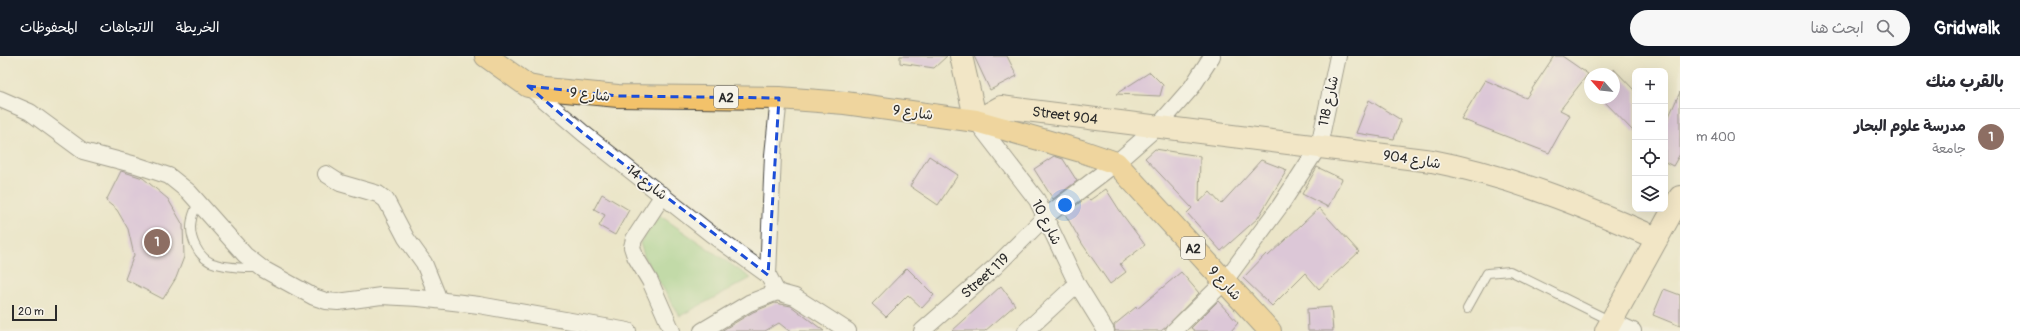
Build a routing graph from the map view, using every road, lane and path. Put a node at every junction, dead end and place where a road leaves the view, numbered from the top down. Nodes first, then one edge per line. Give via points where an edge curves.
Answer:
1 (486, 56) edge
2 (961, 56) edge
3 (1212, 56) edge
4 (1338, 56) edge
5 (528, 86) junction
6 (779, 98) junction
7 (0, 99) edge
8 (976, 121) junction
9 (1157, 127) junction
10 (1319, 146) junction
11 (1116, 163) junction
12 (326, 174) dead end
13 (663, 195) junction
14 (1680, 196) edge
15 (198, 202) junction
16 (1045, 217) junction
17 (1656, 238) junction
18 (263, 269) junction
19 (768, 275) junction
20 (1224, 282) junction
21 (1077, 284) junction
22 (778, 292) junction
23 (439, 300) junction
24 (1467, 309) dead end
25 (1609, 326) edge
26 (1178, 330) edge
27 (628, 331) edge
28 (672, 331) edge
29 (702, 331) edge
30 (848, 331) edge
31 (922, 331) edge
32 (1026, 331) edge
33 (1106, 331) edge
34 (1270, 331) edge
35 (1633, 331) edge

1 - 5 main road, شارع 9 / A2
2 - 8 main road
3 - 9 street, Street 119 via 1192,87
4 - 10 street, شارع 118
5 - 6 main road, شارع 9 / A2 via 545,90 618,96
5 - 13 street, شارع 14 via 583,133
6 - 8 main road, شارع 9 / A2 via 846,103
6 - 19 street via 773,155
7 - 15 street via 30,112 83,151 169,176
8 - 9 main road, Street 904 via 1001,107
8 - 11 main road, شارع 9 / A2
8 - 16 street, شارع 10 via 1037,200
9 - 10 main road, شارع 904
9 - 11 street, Street 119
10 - 17 main road, شارع 904 via 1432,161 1484,173 1597,212
10 - 20 street via 1280,206
11 - 16 street, Street 119
11 - 20 main road, شارع 9 / A2
12 - 23 street via 340,183 378,194 386,200 406,238 424,263
13 - 19 street, شارع 14
13 - 28 street via 634,239 632,248
14 - 17 main road
15 - 18 street via 245,255
15 - 18 lane via 192,221 193,239 202,256 214,264
16 - 21 street, شارع 10
16 - 31 street, Street 119 via 995,267
17 - 25 main road
18 - 23 street via 326,301 338,302 381,296
19 - 22 street
20 - 26 street
20 - 34 main road, شارع 9 / A2
21 - 32 street
21 - 33 street, شارع 10
22 - 29 street via 749,303
22 - 30 street via 801,300
23 - 27 street
24 - 25 lane via 1487,273 1510,271
25 - 35 street

